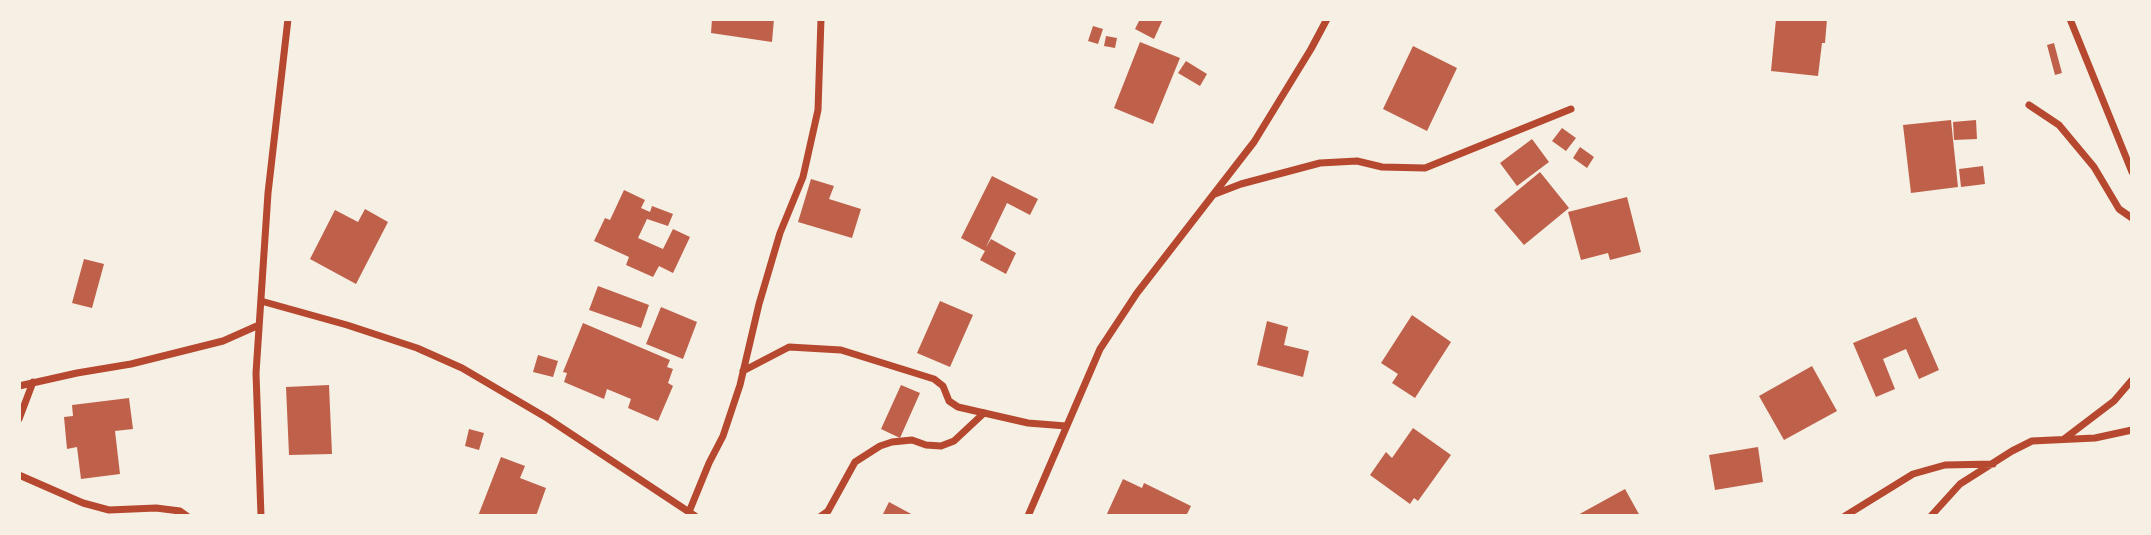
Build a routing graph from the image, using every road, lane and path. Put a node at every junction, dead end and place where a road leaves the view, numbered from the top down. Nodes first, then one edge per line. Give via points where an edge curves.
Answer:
1 (288, 19) edge
2 (821, 19) edge
3 (1327, 19) edge
4 (2070, 19) edge
5 (2029, 105) dead end
6 (1571, 108) dead end
7 (2132, 172) edge
8 (1214, 194) junction
9 (2132, 218) edge
10 (261, 301) junction
11 (259, 325) junction
12 (743, 370) junction
13 (2132, 380) edge
14 (33, 382) junction
15 (19, 386) edge
16 (984, 413) junction
17 (19, 419) edge
18 (1066, 426) junction
19 (2132, 430) edge
20 (2064, 439) junction
21 (1993, 464) junction
22 (19, 475) edge
23 (692, 514) edge
24 (187, 516) edge
25 (261, 516) edge
26 (821, 516) edge
27 (1028, 516) edge
28 (1845, 516) edge
29 (1931, 516) edge

1 - 10 street
2 - 12 street via 818,110 803,177 780,233
3 - 8 street via 1254,142
4 - 7 street
5 - 9 street via 2059,125 2094,167 2119,209
6 - 8 street via 1425,168 1382,167 1357,160 1320,163
8 - 18 street via 1100,349
10 - 11 street
10 - 23 street via 370,332 462,368
11 - 14 street via 223,341
11 - 25 street via 256,373
12 - 16 street via 789,347 842,351 934,379 949,401
12 - 23 street
13 - 20 street
14 - 15 street
14 - 17 street
16 - 18 street
16 - 26 street via 954,441 941,446 912,440 880,446 855,462
18 - 27 street
19 - 20 street
20 - 21 street via 2032,441
21 - 28 street via 1945,465 1913,474
21 - 29 street via 1960,484
22 - 24 street via 109,510 156,508

